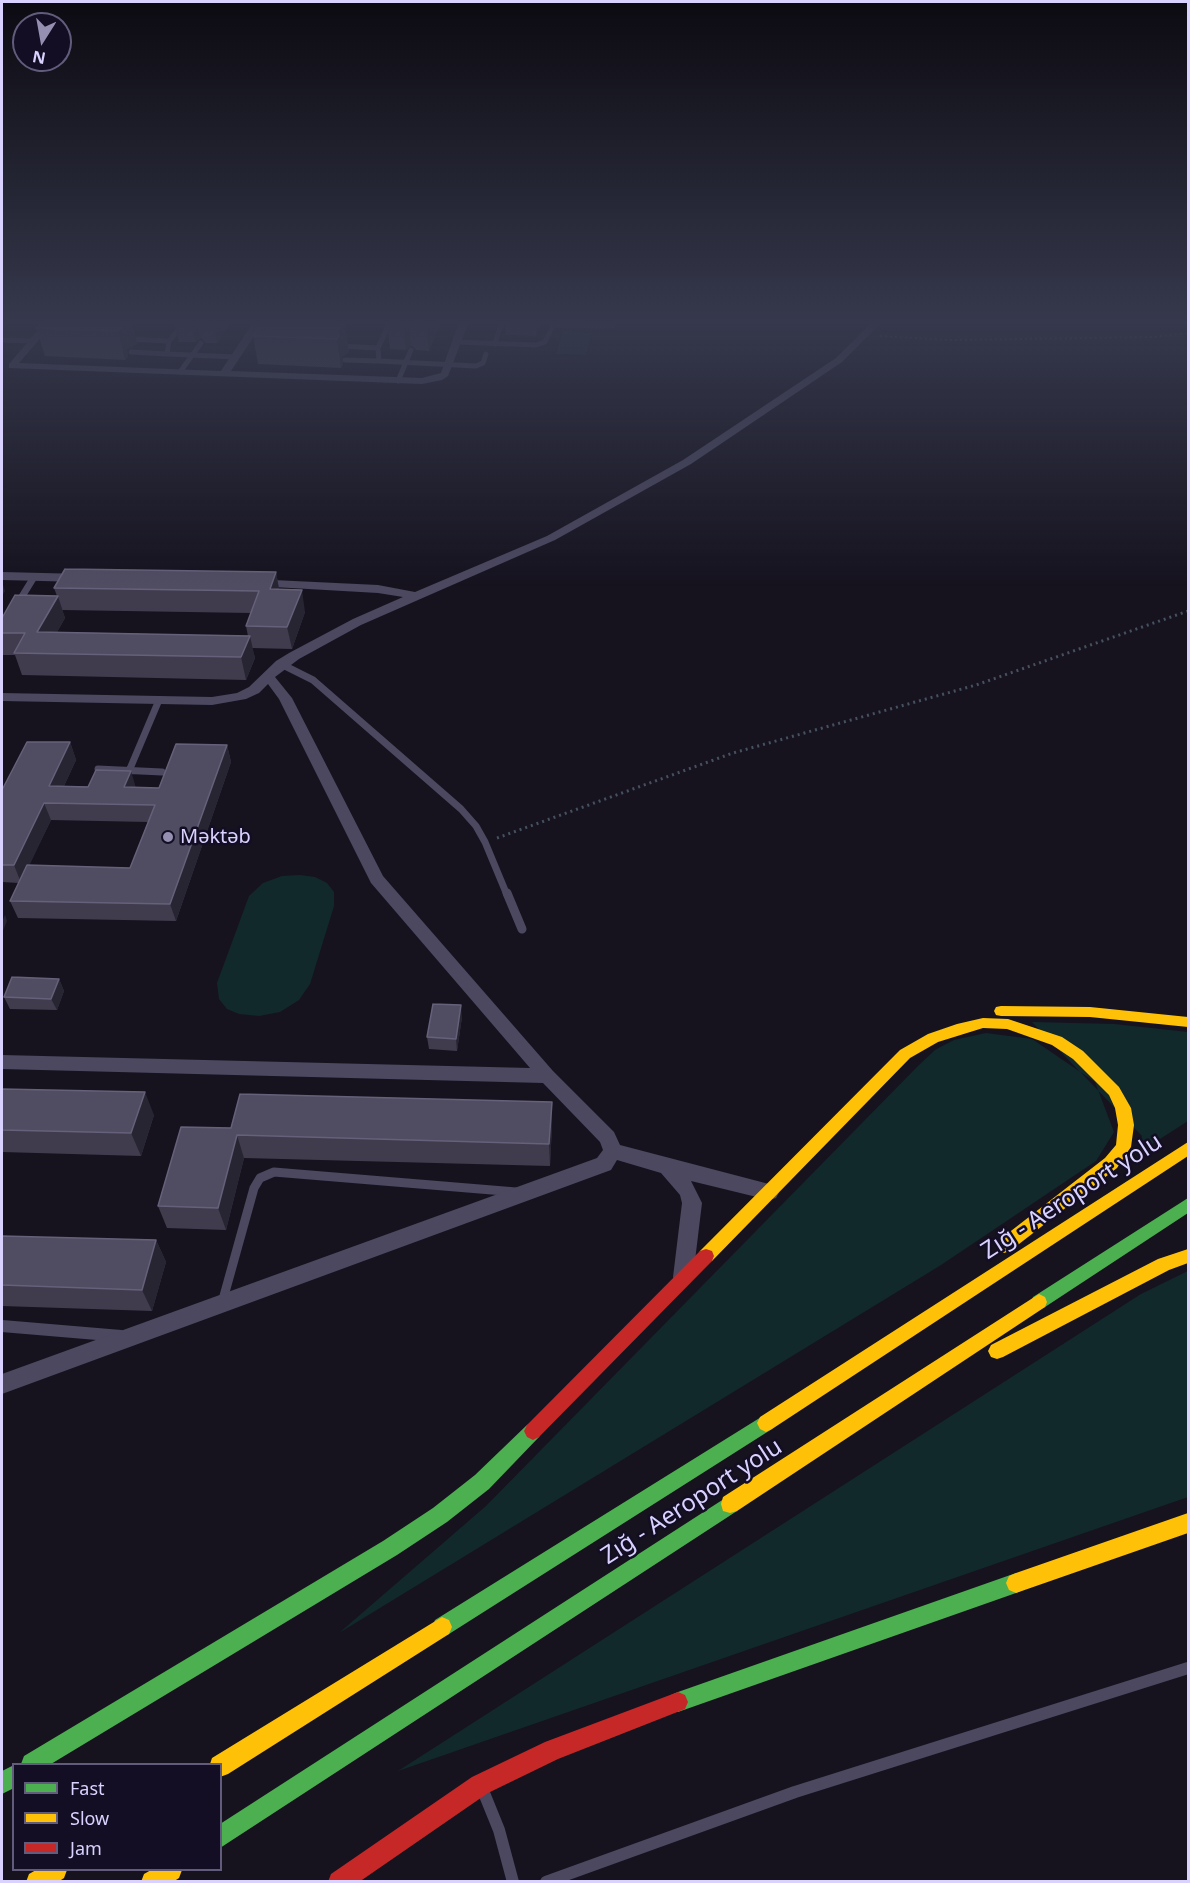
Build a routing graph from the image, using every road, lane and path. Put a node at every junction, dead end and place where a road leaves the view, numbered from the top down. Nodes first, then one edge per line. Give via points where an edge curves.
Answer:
1 (762, 412) edge
2 (2, 576) edge
3 (34, 577) junction
4 (93, 578) edge
5 (246, 582) edge
6 (416, 596) junction
7 (16, 607) edge
8 (1188, 611) edge
9 (275, 670) junction
10 (2, 697) edge
11 (159, 700) junction
12 (98, 769) edge
13 (129, 771) junction
14 (162, 772) edge
15 (485, 842) junction
16 (522, 930) dead end
17 (1188, 1022) edge
18 (905, 1054) junction
19 (2, 1062) edge
20 (547, 1076) junction
21 (1188, 1148) edge
22 (613, 1151) junction
23 (667, 1167) junction
24 (769, 1192) junction
25 (525, 1193) junction
26 (1188, 1204) edge
27 (997, 1251) dead end
28 (1188, 1256) edge
29 (683, 1279) junction
30 (960, 1280) dead end
31 (222, 1304) junction
32 (2, 1326) edge
33 (133, 1336) junction
34 (988, 1356) dead end
35 (958, 1372) dead end
36 (2, 1384) edge
37 (808, 1396) junction
38 (834, 1436) junction
39 (1188, 1523) edge
40 (1188, 1668) edge
41 (34, 1763) edge
42 (222, 1765) edge
43 (480, 1785) junction
44 (222, 1836) edge
45 (53, 1871) edge
46 (168, 1871) edge
47 (37, 1881) edge
48 (152, 1881) edge
49 (339, 1881) edge
50 (513, 1881) edge
51 (546, 1881) edge

1 - 6 street via 687,462 551,538
2 - 3 street
3 - 4 street
3 - 7 lane
5 - 6 street via 378,589
6 - 9 street via 357,622
8 - 15 path via 976,685 733,753
9 - 11 street via 254,690 228,700
9 - 15 lane via 313,680 461,809
9 - 20 street via 285,698 377,879
10 - 11 street
11 - 13 lane
12 - 13 lane
13 - 14 lane
15 - 16 lane
17 - 18 main road via 1090,1012 990,1011 941,1025
18 - 24 main road
18 - 27 main road via 957,1029 983,1023 1008,1024 1057,1041 1078,1055 1114,1090 1123,1108 1123,1147 1110,1163
19 - 20 street
20 - 22 street via 607,1137
21 - 37 main road, Zığ - Aeroport yolu
22 - 23 street
22 - 25 street via 604,1164
23 - 24 street
23 - 29 street via 688,1191 692,1203
24 - 29 main road
25 - 31 street
25 - 31 lane via 274,1172 260,1179 254,1188
26 - 38 main road, Zığ - Aeroport yolu
28 - 34 main road via 1164,1264
29 - 41 main road via 482,1482 440,1515
30 - 37 main road
31 - 33 street
32 - 33 lane
33 - 36 street
35 - 38 main road
37 - 42 main road, Zığ - Aeroport yolu
38 - 44 main road, Zığ - Aeroport yolu
39 - 43 main road via 629,1719
40 - 51 lane via 795,1792
43 - 49 main road
43 - 50 lane via 499,1830
45 - 47 main road
46 - 48 main road

